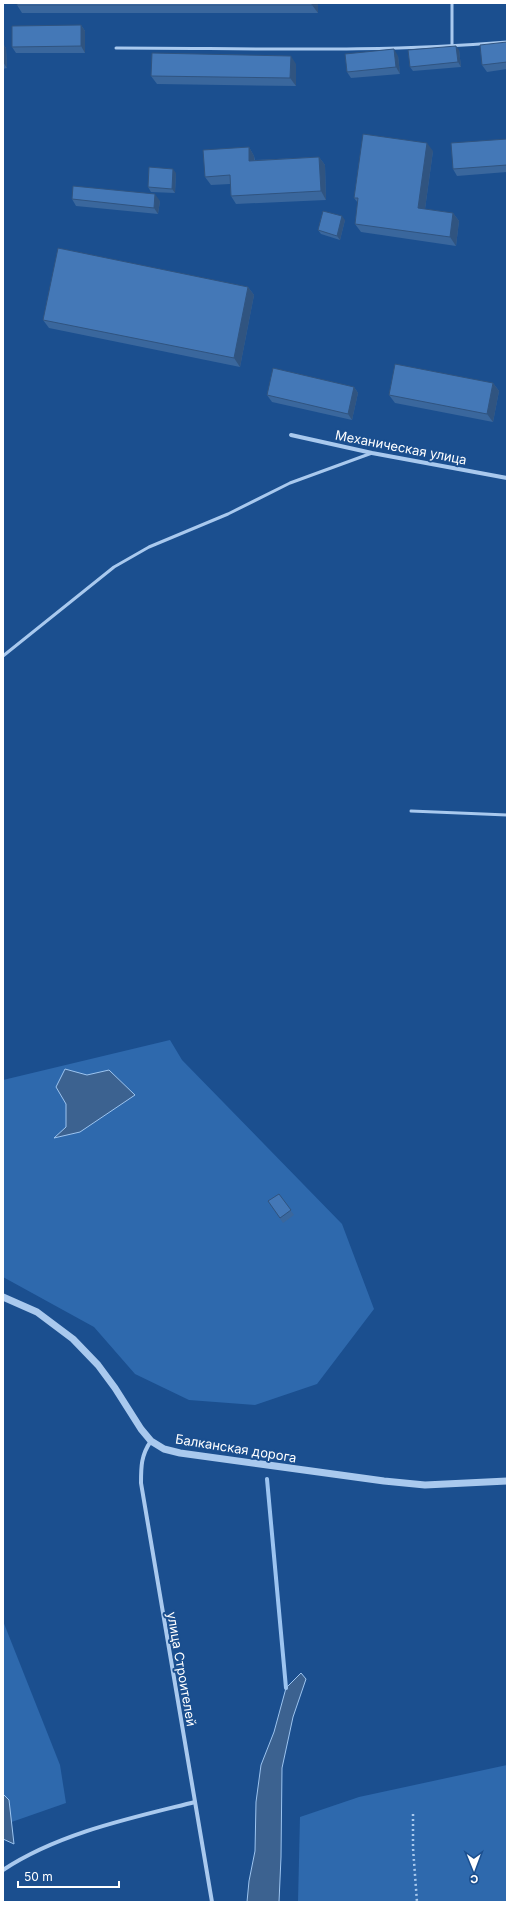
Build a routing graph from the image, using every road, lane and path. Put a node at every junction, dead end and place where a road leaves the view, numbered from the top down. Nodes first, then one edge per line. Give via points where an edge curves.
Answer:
1 (452, 3) edge
2 (507, 42) edge
3 (452, 45) junction
4 (116, 48) dead end
5 (291, 435) dead end
6 (372, 453) junction
7 (507, 478) edge
8 (3, 656) edge
9 (410, 811) dead end
10 (507, 815) edge
11 (3, 1296) edge
12 (151, 1441) junction
13 (507, 1481) edge
14 (195, 1802) junction
15 (413, 1814) dead end
16 (3, 1870) edge
17 (212, 1902) edge
18 (417, 1902) edge

1 - 3 lane
2 - 3 lane
3 - 4 lane via 313,49
5 - 6 street, Механическая улица
6 - 7 street, Механическая улица
6 - 8 lane via 290,483 228,514 149,547 114,567
9 - 10 lane
11 - 12 street, Балканская дорога via 37,1312 73,1339 98,1365 140,1429
12 - 13 street, Балканская дорога via 164,1449 180,1453 384,1481 425,1484
12 - 14 street, улица Строителей via 144,1450 141,1462 141,1483
14 - 16 street via 82,1833 45,1848
14 - 17 street, улица Строителей
15 - 18 path

